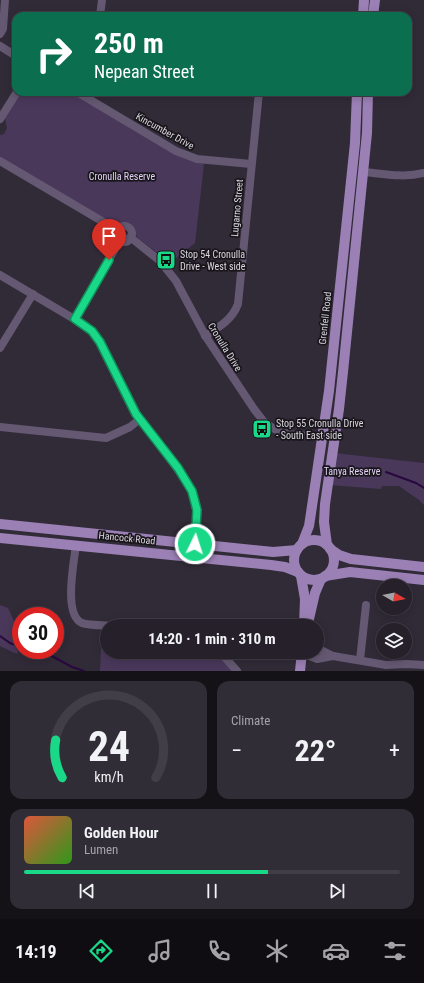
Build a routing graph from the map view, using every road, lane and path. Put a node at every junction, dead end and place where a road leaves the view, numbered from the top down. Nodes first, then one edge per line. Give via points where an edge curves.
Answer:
1 (5, 0) edge
2 (102, 0) edge
3 (364, 0) edge
4 (375, 0) edge
5 (100, 12) edge
6 (363, 12) edge
7 (374, 12) edge
8 (0, 34) edge
9 (0, 46) edge
10 (12, 54) edge
11 (15, 96) edge
12 (85, 96) edge
13 (258, 96) edge
14 (357, 96) edge
15 (368, 96) edge
16 (0, 119) edge
17 (0, 161) edge
18 (251, 164) junction
19 (352, 171) junction
20 (364, 172) junction
21 (424, 173) edge
22 (117, 230) junction
23 (130, 237) junction
24 (120, 240) junction
25 (0, 275) edge
26 (33, 294) junction
27 (75, 319) junction
28 (205, 336) junction
29 (0, 348) edge
30 (140, 419) junction
31 (0, 427) edge
32 (322, 437) junction
33 (335, 438) junction
34 (0, 524) edge
35 (0, 538) edge
36 (195, 544) junction
37 (76, 545) junction
38 (300, 547) junction
39 (328, 547) junction
40 (424, 567) edge
41 (300, 574) junction
42 (323, 578) junction
43 (424, 580) edge
44 (366, 605) dead end
45 (304, 619) edge
46 (309, 619) edge
47 (100, 624) edge
48 (324, 652) edge
49 (333, 656) junction
50 (324, 658) edge
51 (226, 659) edge
52 (303, 659) edge
53 (360, 660) junction
54 (424, 665) edge
55 (237, 671) edge
56 (300, 671) edge

1 - 8 street via 3,29
2 - 5 street
3 - 6 main road
4 - 7 main road
9 - 10 street
11 - 16 street
12 - 18 street, Kincumber Drive via 176,151 197,159
13 - 18 street, Lugarno Street
14 - 19 main road, Grenfell Road
15 - 20 main road
17 - 22 street
18 - 28 street, Lugarno Street via 238,304 226,322
19 - 20 main road
19 - 32 main road, Grenfell Road
20 - 21 street via 403,176
20 - 33 main road
22 - 23 street via 120,227 127,227 130,230
22 - 24 street via 117,238
23 - 24 street via 127,240
23 - 28 street, Cronulla Drive via 169,271
24 - 27 street
25 - 26 street
26 - 27 street
26 - 29 street
27 - 30 street via 92,331 100,342
28 - 32 street, Cronulla Drive via 254,409 271,428 287,434
30 - 31 street via 130,427 106,438
30 - 36 street via 192,491 197,510
32 - 33 main road
32 - 38 main road, Grenfell Road via 310,520
33 - 39 main road via 325,504 324,522
34 - 36 main road, Hancock Road
35 - 37 main road, Hancock Road
36 - 38 main road, Hancock Road via 273,552
37 - 41 main road, Hancock Road via 272,564
37 - 47 street via 71,604 76,619 83,623
38 - 39 main road via 315,541
38 - 41 main road via 294,561
39 - 40 main road via 339,555 351,559
39 - 42 main road via 333,556 333,564 331,571
41 - 42 main road via 311,580
41 - 45 main road via 305,598
42 - 43 main road via 350,572
42 - 46 main road via 315,593
44 - 53 street
48 - 49 street
49 - 50 street
49 - 53 street
51 - 55 street
52 - 56 main road
53 - 54 street via 386,665

